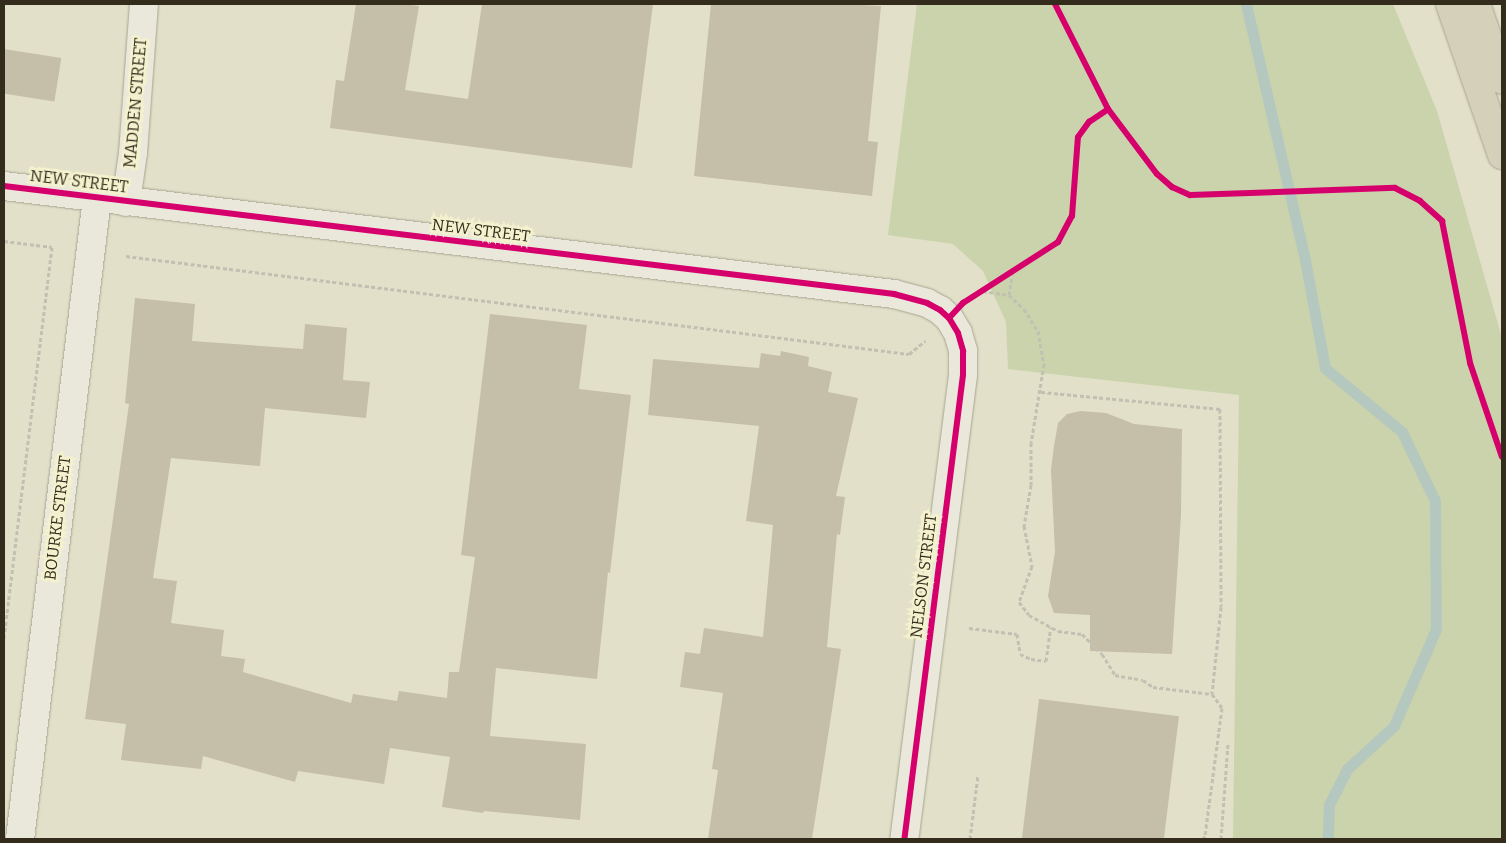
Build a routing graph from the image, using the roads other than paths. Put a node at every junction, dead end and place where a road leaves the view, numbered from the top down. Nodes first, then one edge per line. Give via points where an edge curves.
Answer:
1 (144, 4) edge
2 (1450, 4) edge
3 (1476, 4) edge
4 (1502, 80) edge
5 (1502, 156) edge
6 (4, 186) edge
7 (97, 198) junction
8 (126, 202) junction
9 (940, 326) joint
10 (20, 839) edge
11 (904, 839) edge

1 - 8 street, MADDEN STREET via 133,153
2 - 5 highway
3 - 4 highway
6 - 7 street, NEW STREET
7 - 8 street, NEW STREET
7 - 10 street, BOURKE STREET
8 - 9 street, NEW STREET via 894,294 927,302
9 - 11 street, NELSON STREET via 958,333 963,351 963,374

